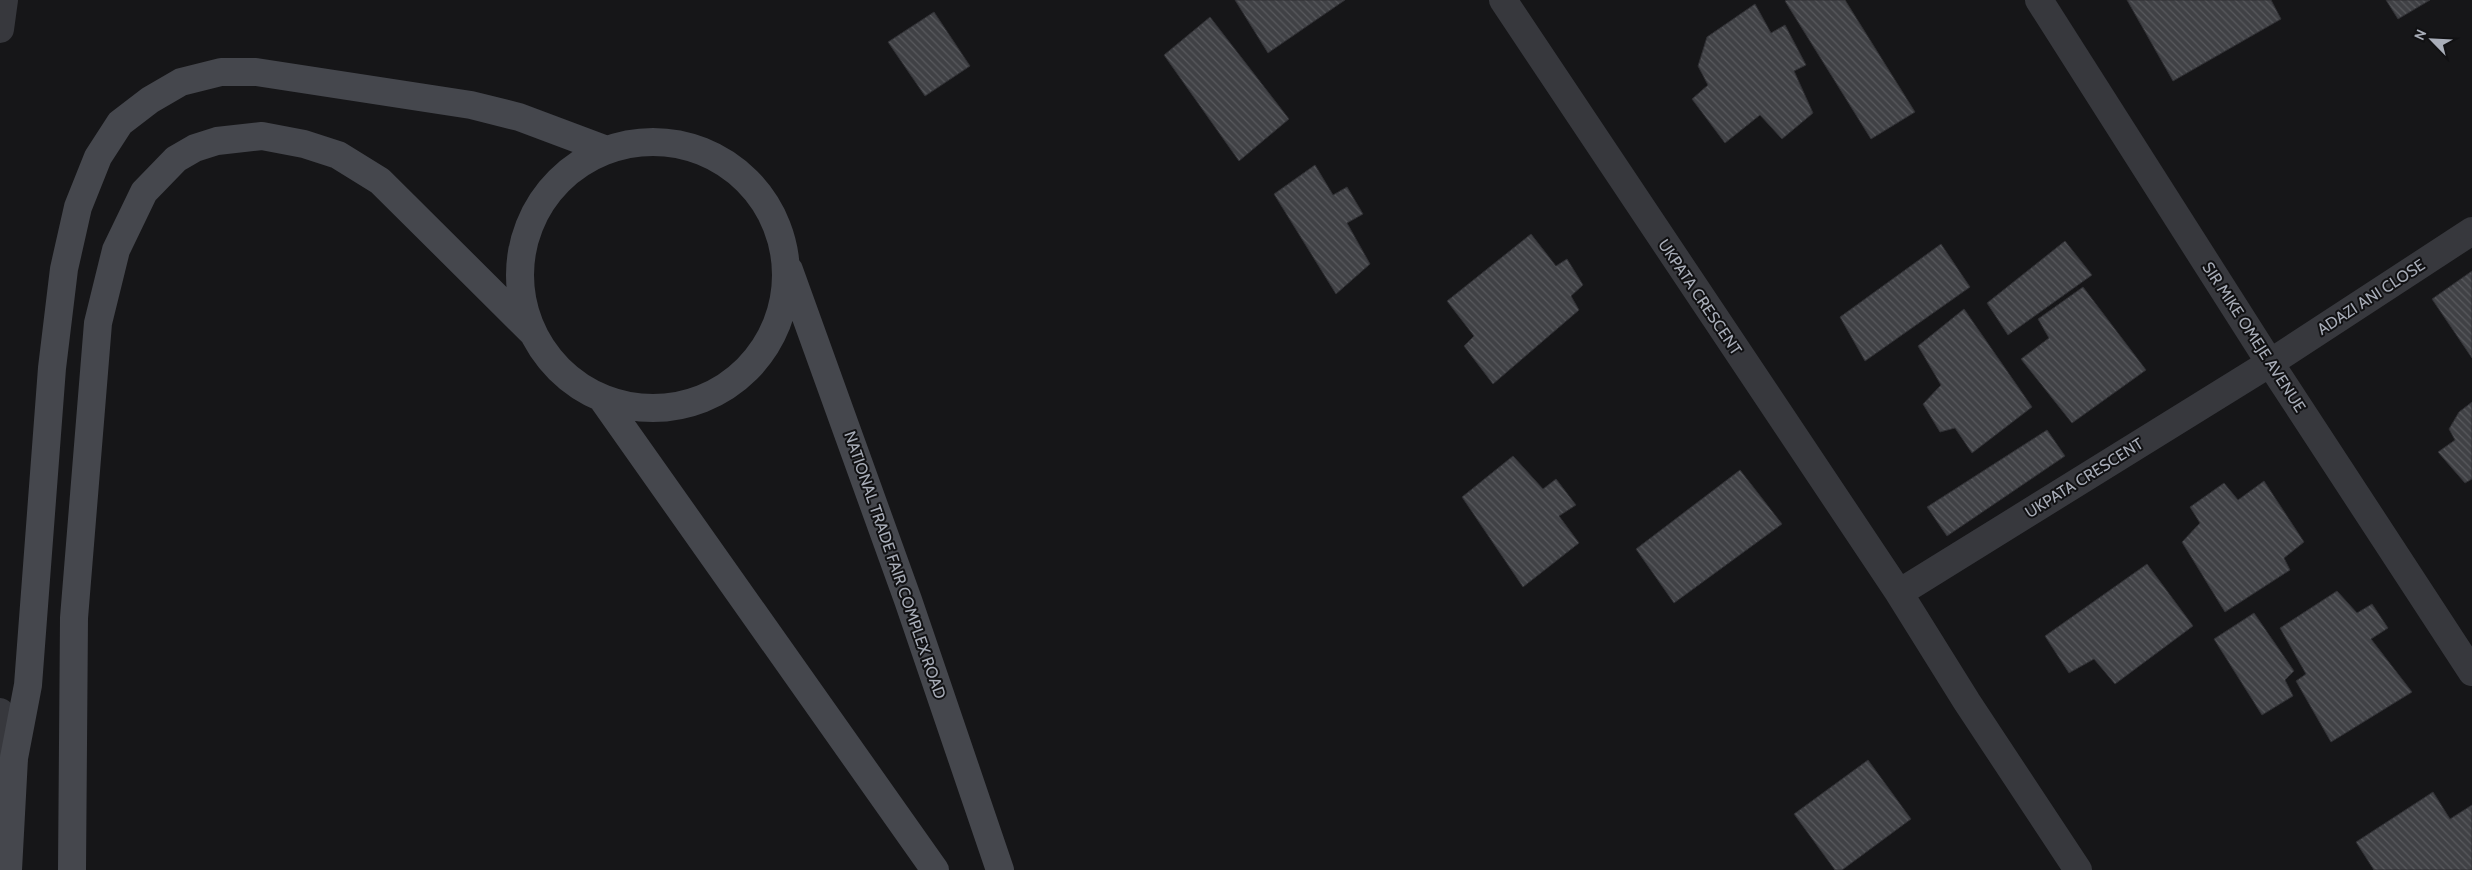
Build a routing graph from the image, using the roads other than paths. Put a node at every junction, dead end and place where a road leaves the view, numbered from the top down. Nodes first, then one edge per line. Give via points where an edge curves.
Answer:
1 (4, 0) edge
2 (1503, 0) edge
3 (2039, 0) edge
4 (0, 29) edge
5 (607, 150) junction
6 (2472, 231) edge
7 (786, 261) junction
8 (533, 333) junction
9 (2270, 362) junction
10 (603, 400) junction
11 (1899, 593) junction
12 (2472, 672) edge
13 (0, 712) edge
14 (14, 758) junction
15 (8, 870) edge
16 (72, 870) edge
17 (935, 870) edge
18 (1000, 870) edge
19 (2078, 870) edge

1 - 4 street
2 - 11 street, UKPATA CRESCENT
3 - 9 street, SIR MIKE OMEJE AVENUE
5 - 7 main road via 640,141 676,142 709,153 724,162 738,171 762,197 778,227
5 - 8 main road via 574,167 548,193 529,225 520,261 522,298
5 - 14 main road via 519,117 471,105 256,72 221,72 181,82 120,123 98,157 78,207 64,269 52,368 28,685
6 - 9 street, ADAZI ANI CLOSE
7 - 10 main road via 785,296 775,328 758,358 733,382 704,398 671,407 637,408
7 - 18 main road, NATIONAL TRADE FAIR COMPLEX ROAD via 908,600
8 - 10 main road via 550,361 575,384
8 - 16 main road via 380,181 338,155 262,136 217,141 176,158 144,192 116,250 98,324 74,618
9 - 11 street, UKPATA CRESCENT
9 - 12 street, SIR MIKE OMEJE AVENUE
10 - 17 main road
11 - 19 street, UKPATA CRESCENT
13 - 14 street
14 - 15 main road

